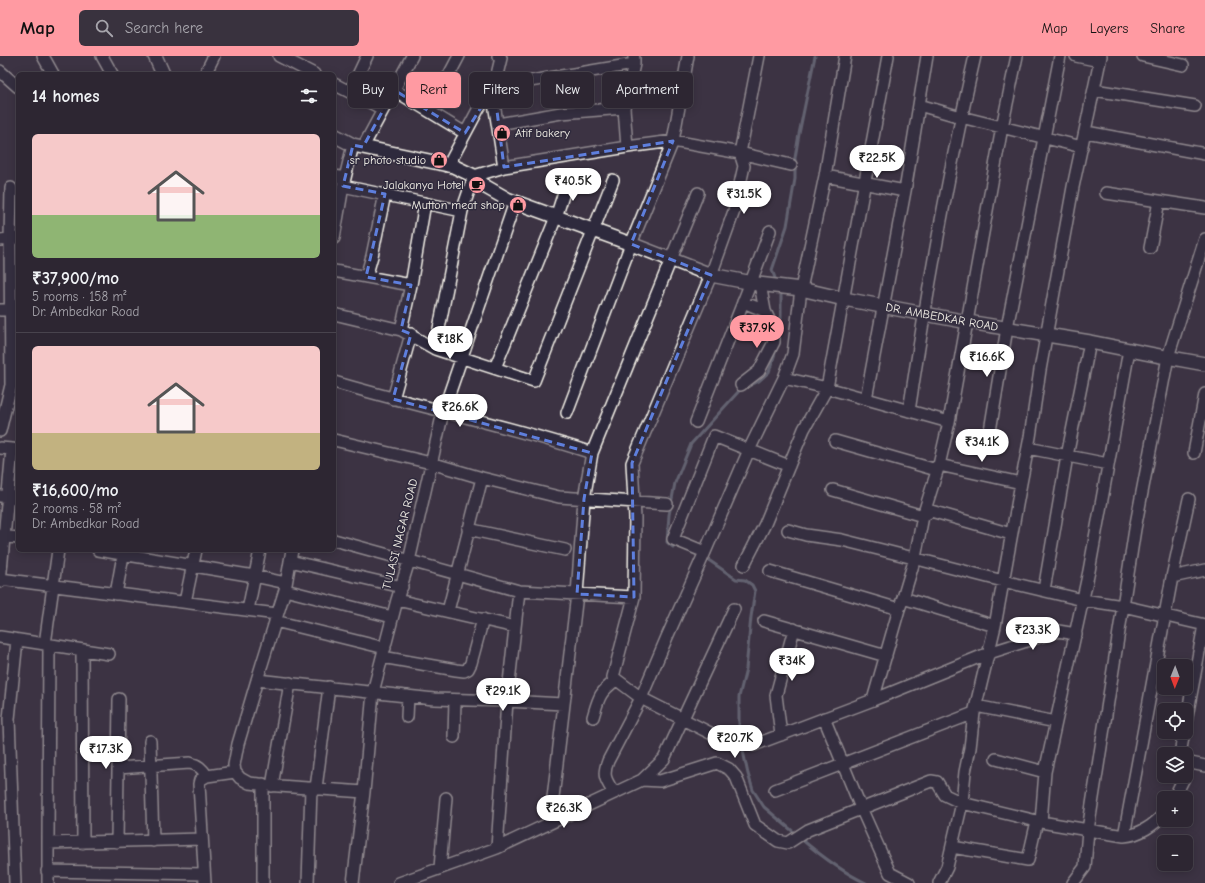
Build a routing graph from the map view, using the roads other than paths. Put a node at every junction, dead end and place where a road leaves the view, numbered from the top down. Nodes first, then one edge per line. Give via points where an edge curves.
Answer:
1 (43, 56) edge
2 (102, 56) edge
3 (155, 56) edge
4 (214, 56) edge
5 (279, 56) edge
6 (412, 56) edge
7 (460, 56) edge
8 (688, 56) edge
9 (759, 56) edge
10 (845, 56) edge
11 (888, 56) edge
12 (927, 56) edge
13 (974, 56) edge
14 (1017, 56) edge
15 (1060, 56) edge
16 (1076, 56) edge
17 (1143, 56) edge
18 (365, 57) edge
19 (502, 57) edge
20 (1100, 58) edge
21 (634, 60) edge
22 (1183, 64) dead end
23 (0, 71) edge
24 (52, 72) edge
25 (111, 72) edge
26 (162, 72) edge
27 (206, 72) edge
28 (310, 72) edge
29 (359, 72) edge
30 (499, 72) edge
31 (632, 72) edge
32 (398, 82) edge
33 (533, 83) edge
34 (16, 85) edge
35 (336, 85) edge
36 (1094, 90) junction
37 (348, 91) edge
38 (398, 92) edge
39 (919, 105) junction
40 (1195, 106) dead end
41 (479, 108) edge
42 (485, 108) edge
43 (496, 108) edge
44 (624, 108) joint
45 (383, 109) edge
46 (430, 111) junction
47 (960, 117) junction
48 (498, 124) junction
49 (1002, 127) junction
50 (1086, 132) junction
51 (465, 133) junction
52 (336, 136) edge
53 (1044, 138) junction
54 (673, 142) junction
55 (358, 146) junction
56 (627, 147) junction
57 (1082, 148) junction
58 (740, 153) junction
59 (1205, 154) edge
60 (791, 165) dead end
61 (451, 166) junction
62 (504, 167) junction
63 (474, 176) junction
64 (825, 176) junction
65 (336, 177) edge
66 (568, 180) dead end
67 (613, 180) dead end
68 (344, 182) junction
69 (865, 184) junction
70 (10, 188) edge
71 (905, 191) junction
72 (698, 193) dead end
73 (1106, 193) dead end
74 (385, 194) junction
75 (1159, 201) junction
76 (515, 202) junction
77 (425, 203) junction
78 (1205, 208) edge
79 (462, 211) junction
80 (556, 217) junction
81 (336, 227) edge
82 (593, 231) junction
83 (770, 231) dead end
84 (9, 239) edge
85 (1205, 240) edge
86 (631, 244) junction
87 (1150, 248) dead end
88 (670, 260) junction
89 (336, 271) edge
90 (711, 275) junction
91 (366, 277) junction
92 (756, 283) junction
93 (411, 285) junction
94 (801, 289) junction
95 (844, 298) junction
96 (743, 302) junction
97 (883, 305) junction
98 (9, 310) edge
99 (765, 311) junction
100 (923, 313) junction
101 (336, 314) edge
102 (968, 322) junction
103 (1007, 328) junction
104 (406, 332) junction
105 (1047, 334) junction
106 (1090, 342) junction
107 (435, 349) junction
108 (1129, 350) junction
109 (1168, 357) junction
110 (463, 358) junction
111 (1205, 364) edge
112 (495, 368) junction
113 (784, 378) junction
114 (336, 383) edge
115 (10, 385) edge
116 (741, 385) dead end
117 (827, 388) junction
118 (1205, 394) edge
119 (393, 399) junction
120 (866, 399) junction
121 (908, 411) junction
122 (443, 412) junction
123 (568, 413) dead end
124 (696, 422) dead end
125 (949, 422) junction
126 (0, 431) edge
127 (990, 432) dead end
128 (336, 440) edge
129 (835, 441) dead end
130 (0, 448) edge
131 (1028, 448) junction
132 (15, 450) edge
133 (749, 450) junction
134 (592, 453) junction
135 (1194, 453) dead end
136 (1067, 456) junction
137 (431, 463) junction
138 (1108, 464) junction
139 (939, 465) junction
140 (789, 466) junction
141 (482, 478) junction
142 (1021, 483) junction
143 (833, 490) dead end
144 (9, 497) edge
145 (584, 499) junction
146 (1189, 499) dead end
147 (634, 502) junction
148 (667, 504) dead end
149 (923, 516) junction
150 (468, 529) junction
151 (788, 530) dead end
152 (1011, 534) junction
153 (2, 536) edge
154 (16, 538) edge
155 (336, 541) edge
156 (565, 550) dead end
157 (58, 552) edge
158 (124, 552) edge
159 (196, 552) edge
160 (260, 552) edge
161 (292, 552) edge
162 (703, 556) junction
163 (915, 558) junction
164 (290, 561) junction
165 (409, 561) junction
166 (744, 565) dead end
167 (192, 566) junction
168 (1205, 570) edge
169 (770, 571) dead end
170 (457, 574) junction
171 (254, 576) junction
172 (1172, 577) junction
173 (0, 580) edge
174 (1003, 581) junction
175 (53, 585) junction
176 (285, 586) junction
177 (402, 587) junction
178 (1044, 590) junction
179 (519, 591) junction
180 (116, 594) junction
181 (577, 594) junction
182 (634, 597) junction
183 (904, 598) junction
184 (397, 600) junction
185 (1083, 600) junction
186 (185, 602) junction
187 (1124, 606) junction
188 (734, 609) dead end
189 (899, 609) junction
190 (248, 610) junction
191 (448, 611) junction
192 (392, 616) junction
193 (1165, 616) junction
194 (276, 618) junction
195 (483, 619) junction
196 (764, 621) dead end
197 (1204, 625) edge
198 (995, 626) junction
199 (515, 627) junction
200 (794, 629) junction
201 (1076, 634) junction
202 (0, 637) edge
203 (17, 640) junction
204 (47, 644) junction
205 (82, 650) junction
206 (383, 653) junction
207 (989, 653) junction
208 (109, 654) dead end
209 (886, 656) junction
210 (257, 680) junction
211 (616, 680) junction
212 (290, 683) junction
213 (329, 688) junction
214 (373, 692) junction
215 (408, 696) junction
216 (641, 698) junction
217 (119, 699) dead end
218 (455, 700) junction
219 (873, 700) junction
220 (507, 701) junction
221 (1190, 703) edge
222 (563, 704) junction
223 (975, 710) junction
224 (407, 717) dead end
225 (593, 717) dead end
226 (824, 718) junction
227 (682, 719) junction
228 (1056, 722) junction
229 (781, 735) junction
230 (454, 737) dead end
231 (722, 739) dead end
232 (150, 741) dead end
233 (754, 745) dead end
234 (996, 759) dead end
235 (844, 764) junction
236 (1193, 764) edge
237 (151, 765) junction
238 (1205, 766) edge
239 (118, 768) junction
240 (235, 772) junction
241 (1045, 772) junction
242 (207, 776) junction
243 (642, 780) junction
244 (268, 785) junction
245 (313, 788) junction
246 (774, 790) dead end
247 (364, 792) junction
248 (614, 793) junction
249 (446, 798) dead end
250 (962, 804) junction
251 (861, 808) junction
252 (1157, 819) edge
253 (1039, 821) junction
254 (550, 823) junction
255 (1088, 830) junction
256 (1124, 836) junction
257 (202, 839) junction
258 (153, 841) junction
259 (117, 842) junction
260 (48, 843) junction
261 (83, 843) junction
262 (952, 847) junction
263 (497, 848) junction
264 (440, 868) junction
265 (47, 871) junction
266 (205, 878) edge
267 (15, 883) edge
268 (48, 883) edge
269 (263, 883) edge
270 (308, 883) edge
271 (353, 883) edge
272 (399, 883) edge
273 (909, 883) edge
274 (939, 883) edge
275 (1073, 883) edge

1 - 24 street
2 - 25 street
3 - 26 street
4 - 27 street
5 - 28 street
6 - 32 street
7 - 46 street
8 - 54 street
9 - 58 street
10 - 64 street
11 - 69 street
12 - 39 street
13 - 47 street
14 - 49 street
15 - 53 street
16 - 20 street
17 - 22 street
18 - 29 street
19 - 30 street
20 - 36 street
21 - 31 street
21 - 33 street
23 - 34 street
35 - 37 street
36 - 40 street
36 - 50 street
38 - 46 street
39 - 47 street
39 - 71 street
41 - 51 street
42 - 61 street
43 - 48 street
44 - 48 street via 561,113
44 - 56 street
45 - 55 street
46 - 51 street
47 - 49 street
47 - 100 street
48 - 62 street
49 - 53 street
49 - 102 street
50 - 57 street
50 - 59 street
51 - 61 street
52 - 55 street, DR. AMBEDKAR ROAD
53 - 57 street
53 - 103 street
54 - 56 street
54 - 58 street
54 - 86 street
55 - 61 street, DR. AMBEDKAR ROAD
55 - 68 street
56 - 62 street
57 - 105 street
58 - 60 street
58 - 90 street via 744,166 734,211
61 - 63 street, DR. AMBEDKAR ROAD
62 - 63 street
63 - 76 street, DR. AMBEDKAR ROAD via 486,187
63 - 79 street
64 - 69 street
64 - 94 street
65 - 68 street
66 - 80 street
67 - 82 street
68 - 74 street
68 - 81 street
69 - 71 street
69 - 95 street
70 - 84 street
71 - 97 street
72 - 88 street
73 - 75 street
74 - 77 street
74 - 91 street
75 - 78 street
75 - 87 street
76 - 80 street, DR. AMBEDKAR ROAD
76 - 110 street, TULASI NAGAR ROAD
77 - 79 street
77 - 93 street
79 - 107 street
80 - 82 street, DR. AMBEDKAR ROAD
80 - 112 street
82 - 86 street, DR. AMBEDKAR ROAD
82 - 112 street via 534,381
83 - 92 street
84 - 98 street
85 - 109 street
86 - 88 street, DR. AMBEDKAR ROAD
86 - 123 street
88 - 90 street, DR. AMBEDKAR ROAD
88 - 134 street
89 - 91 street
90 - 92 street, DR. AMBEDKAR ROAD
90 - 147 street via 632,463
91 - 93 street
92 - 94 street, DR. AMBEDKAR ROAD
92 - 96 street
92 - 99 street
93 - 104 street
94 - 95 street, DR. AMBEDKAR ROAD
94 - 113 street via 793,354
95 - 97 street, DR. AMBEDKAR ROAD
95 - 117 street
96 - 99 street
96 - 124 street
97 - 100 street, DR. AMBEDKAR ROAD
97 - 120 street
98 - 115 street
99 - 116 street via 774,330 774,342 759,371
100 - 102 street, DR. AMBEDKAR ROAD
100 - 121 street
101 - 104 street
102 - 103 street, DR. AMBEDKAR ROAD
102 - 125 street
103 - 105 street, DR. AMBEDKAR ROAD
103 - 127 street
104 - 107 street
104 - 119 street
105 - 106 street, DR. AMBEDKAR ROAD
105 - 131 street
106 - 108 street, DR. AMBEDKAR ROAD
106 - 136 street
107 - 110 street
108 - 109 street, DR. AMBEDKAR ROAD
108 - 138 street
109 - 111 street, DR. AMBEDKAR ROAD
109 - 187 street
110 - 112 street
110 - 122 street, TULASI NAGAR ROAD
113 - 117 street
113 - 133 street
114 - 119 street
115 - 126 street
117 - 120 street
117 - 140 street via 804,429
118 - 135 street
119 - 122 street
120 - 121 street
121 - 125 street
122 - 134 street
122 - 137 street, TULASI NAGAR ROAD
125 - 139 street
128 - 137 street
129 - 139 street via 933,469
130 - 132 street
131 - 136 street
131 - 142 street
132 - 144 street
133 - 140 street
133 - 162 street
133 - 162 street via 714,436 673,539
134 - 145 street
136 - 138 street
136 - 178 street
137 - 141 street
137 - 165 street, TULASI NAGAR ROAD
138 - 185 street
139 - 142 street
139 - 149 street
140 - 166 street via 765,524
141 - 145 street via 559,497
141 - 150 street
142 - 152 street
143 - 149 street
144 - 153 street
145 - 147 street
145 - 181 street
146 - 172 street
147 - 148 street
147 - 182 street
149 - 152 street via 931,511
149 - 163 street
150 - 156 street
150 - 170 street
151 - 163 street
152 - 174 street
153 - 154 street
153 - 173 street
155 - 165 street
157 - 175 street
158 - 167 street
158 - 180 street
159 - 167 street
160 - 171 street
161 - 164 street
162 - 216 street
163 - 174 street
163 - 183 street
164 - 176 street
164 - 177 street
165 - 170 street
165 - 177 street, TULASI NAGAR ROAD
167 - 171 street
167 - 186 street
168 - 172 street
169 - 189 street
170 - 179 street
170 - 191 street
171 - 176 street
171 - 190 street
172 - 193 street
173 - 175 street
174 - 178 street
174 - 198 street
175 - 180 street
175 - 204 street
176 - 192 street
176 - 194 street
177 - 184 street, TULASI NAGAR ROAD
178 - 185 street
179 - 181 street
179 - 199 street
180 - 186 street
181 - 182 street
181 - 222 street
182 - 211 street via 613,677
183 - 189 street
183 - 198 street
184 - 191 street
184 - 192 street, TULASI NAGAR ROAD
185 - 187 street
185 - 201 street
186 - 190 street
187 - 193 street
187 - 255 street
188 - 227 street
189 - 209 street
190 - 194 street
191 - 195 street
192 - 206 street, TULASI NAGAR ROAD
193 - 197 street
193 - 256 street
194 - 206 street
194 - 210 street
195 - 199 street
195 - 206 street via 471,663 464,671
196 - 200 street
197 - 221 street
198 - 207 street
199 - 220 street
200 - 209 street
200 - 229 street via 776,695
201 - 207 street via 1058,631
201 - 228 street
202 - 203 street
203 - 204 street
203 - 267 street via 9,719
204 - 205 street
204 - 260 street
205 - 208 street
205 - 261 street
206 - 214 street, TULASI NAGAR ROAD
207 - 219 street
207 - 223 street
209 - 219 street
210 - 212 street
210 - 240 street via 238,744
211 - 216 street
211 - 225 street via 600,695
212 - 213 street
212 - 244 street
213 - 214 street
213 - 245 street
214 - 215 street
214 - 247 street, TULASI NAGAR ROAD
215 - 218 street
215 - 224 street
216 - 227 street
216 - 248 street via 605,769 605,779
217 - 239 street
218 - 220 street
218 - 230 street
219 - 226 street
220 - 222 street
220 - 263 street
222 - 254 street
223 - 228 street
223 - 235 street
223 - 250 street
226 - 229 street
226 - 235 street
227 - 231 street
227 - 243 street via 664,759
228 - 241 street
229 - 233 street
232 - 237 street
234 - 241 street
235 - 246 street
235 - 251 street
236 - 238 street
237 - 239 street
237 - 242 street via 190,762 198,765
237 - 258 street
239 - 259 street
240 - 242 street
240 - 244 street via 249,783
241 - 253 street
242 - 257 street via 200,780 199,784
243 - 248 street
243 - 251 street via 660,780 717,764 729,769 736,777 755,825 778,841 788,843 808,830
244 - 245 street
244 - 269 street
245 - 247 street
245 - 270 street
247 - 271 street, TULASI NAGAR ROAD
248 - 254 street
249 - 264 street
250 - 251 street via 945,795 937,782 932,781
250 - 253 street
250 - 262 street
251 - 273 street via 890,873
252 - 256 street via 1139,833
253 - 255 street
253 - 262 street via 1028,860
254 - 263 street
255 - 256 street
255 - 275 street via 1085,867
257 - 258 street
257 - 266 street
258 - 259 street
259 - 261 street
260 - 261 street
260 - 265 street
262 - 274 street via 947,867
263 - 264 street
264 - 272 street
265 - 266 street
265 - 268 street

